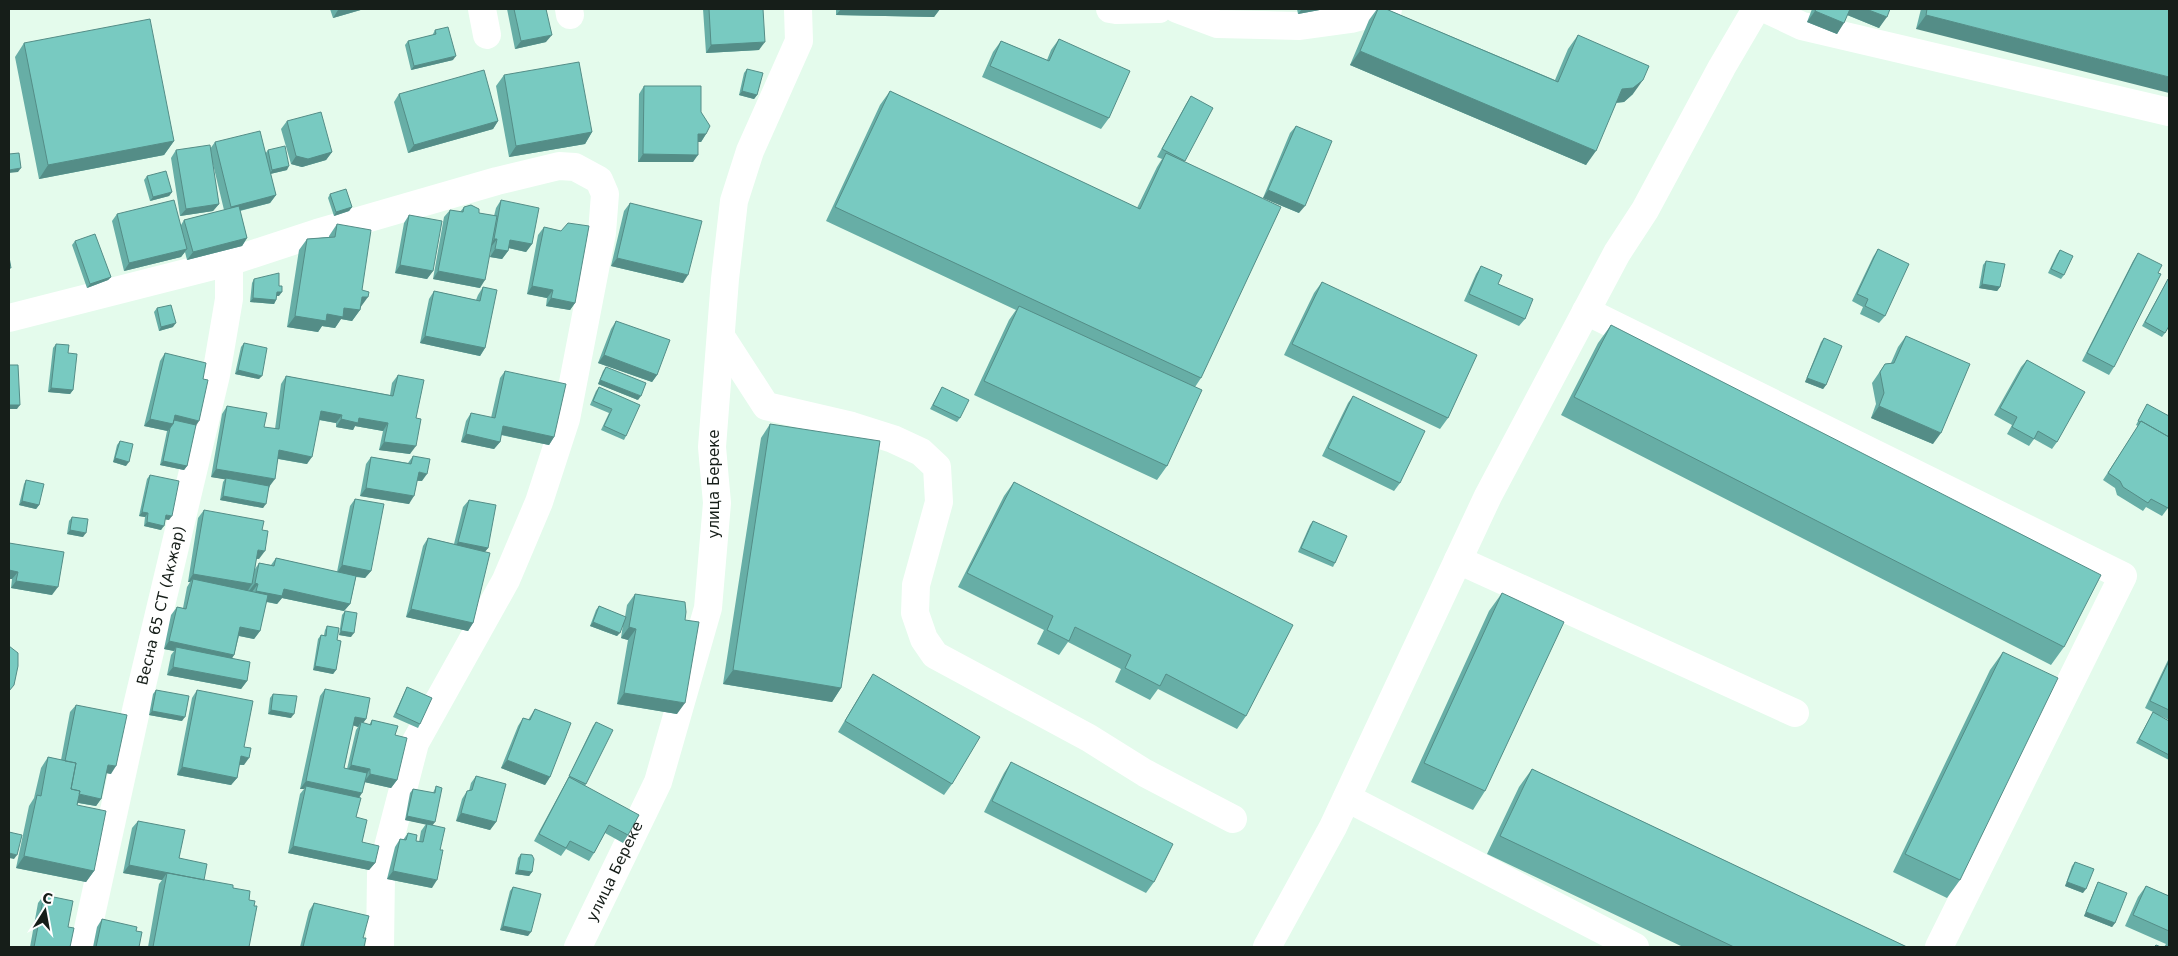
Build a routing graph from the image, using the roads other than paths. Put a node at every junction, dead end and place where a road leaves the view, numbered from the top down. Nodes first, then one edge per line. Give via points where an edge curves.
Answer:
1 (482, 9) edge
2 (798, 9) edge
3 (1110, 9) edge
4 (1159, 9) edge
5 (1176, 9) edge
6 (1388, 9) edge
7 (1756, 9) edge
8 (1766, 9) edge
9 (487, 35) dead end
10 (2169, 112) edge
11 (229, 262) junction
12 (1586, 311) junction
13 (9, 318) edge
14 (722, 338) junction
15 (1458, 560) junction
16 (1795, 714) dead end
17 (1347, 798) junction
18 (1233, 819) dead end
19 (84, 947) edge
20 (380, 947) edge
21 (578, 947) edge
22 (1267, 947) edge
23 (1635, 947) edge
24 (1940, 947) edge

1 - 9 street
2 - 14 street, улица Береке via 798,41 750,151 734,201
3 - 4 street
5 - 6 street via 1216,24 1300,26 1351,19
7 - 12 street
8 - 10 street via 1802,26
11 - 13 street
11 - 19 street, Весна 65 СТ (Акжар) via 229,300 216,375 137,706
11 - 20 street via 317,232 558,166 575,167 599,180 604,194 602,233 566,419 539,502 506,580 415,744 381,874
12 - 15 street via 1488,496
12 - 24 street via 2123,576
14 - 18 street via 766,406 852,426 893,440 922,452 937,467 939,502 916,585 915,613 924,639 936,655
14 - 21 street, улица Береке via 712,447 717,503 708,608 658,782
15 - 16 street
15 - 17 street
17 - 22 street
17 - 23 street

